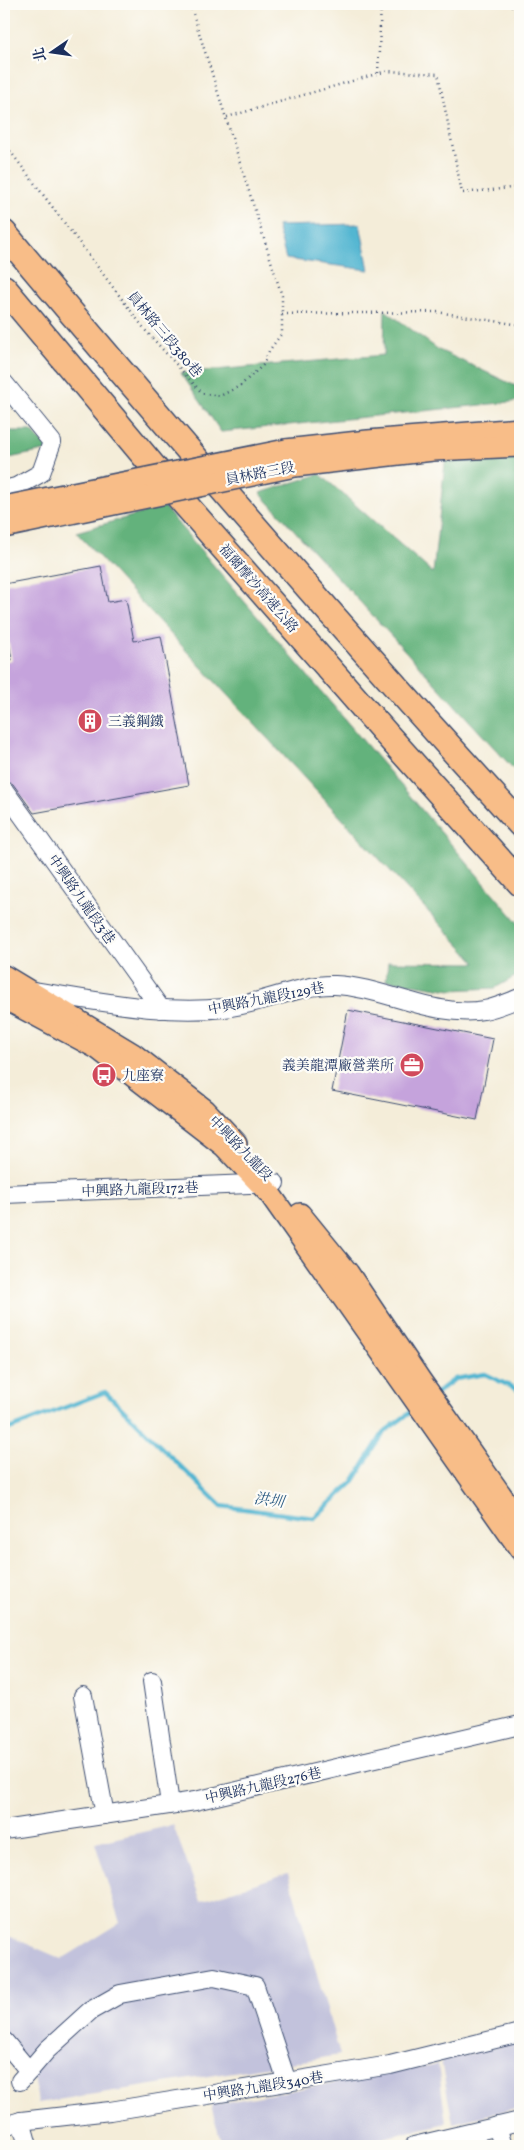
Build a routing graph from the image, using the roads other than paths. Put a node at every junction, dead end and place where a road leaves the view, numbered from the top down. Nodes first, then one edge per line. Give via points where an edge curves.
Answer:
1 (4, 233) edge
2 (4, 288) edge
3 (4, 383) edge
4 (520, 429) edge
5 (520, 446) edge
6 (290, 458) junction
7 (4, 490) edge
8 (4, 507) edge
9 (4, 527) edge
10 (4, 790) edge
11 (520, 824) edge
12 (520, 883) edge
13 (9, 989) edge
14 (520, 998) edge
15 (161, 1009) junction
16 (268, 1184) junction
17 (4, 1194) edge
18 (439, 1420) junction
19 (520, 1522) edge
20 (520, 1549) edge
21 (152, 1681) dead end
22 (83, 1696) dead end
23 (520, 1725) edge
24 (170, 1804) junction
25 (105, 1815) junction
26 (4, 1830) edge
27 (520, 2032) edge
28 (4, 2041) edge
29 (287, 2082) junction
30 (520, 2121) edge
31 (12, 2124) edge
32 (498, 2126) junction
33 (28, 2146) edge
34 (414, 2146) edge
35 (503, 2146) edge

1 - 11 highway via 130,383
2 - 12 highway, 福爾摩沙高速公路 via 178,496
3 - 7 street via 52,442 41,474
4 - 6 main road, 員林路三段 via 368,441
5 - 6 main road, 員林路三段
6 - 8 main road, 員林路三段, bridge
6 - 9 main road, 員林路三段, bridge
10 - 15 street, 中興路九龍段3巷
13 - 15 street, 中興路九龍段129巷
13 - 16 main road, 中興路九龍段 via 133,1054 205,1110
14 - 15 street, 中興路九龍段129巷 via 485,1010 450,1010 334,985 227,1008 191,1012
16 - 17 street, 中興路九龍段172巷
16 - 18 main road, 中興路九龍段 via 348,1273 414,1386
18 - 19 main road
18 - 20 main road
21 - 24 street
22 - 25 street
23 - 24 street, 中興路九龍段276巷 via 195,1801
24 - 25 street, 中興路九龍段276巷
25 - 26 street, 中興路九龍段276巷
27 - 29 street, 中興路九龍段340巷 via 390,2065
28 - 29 street via 24,2076 47,2050 90,2012 120,1994 214,1977 256,1986
29 - 31 street, 中興路九龍段340巷
30 - 32 street
31 - 33 street
32 - 34 street
32 - 35 street

